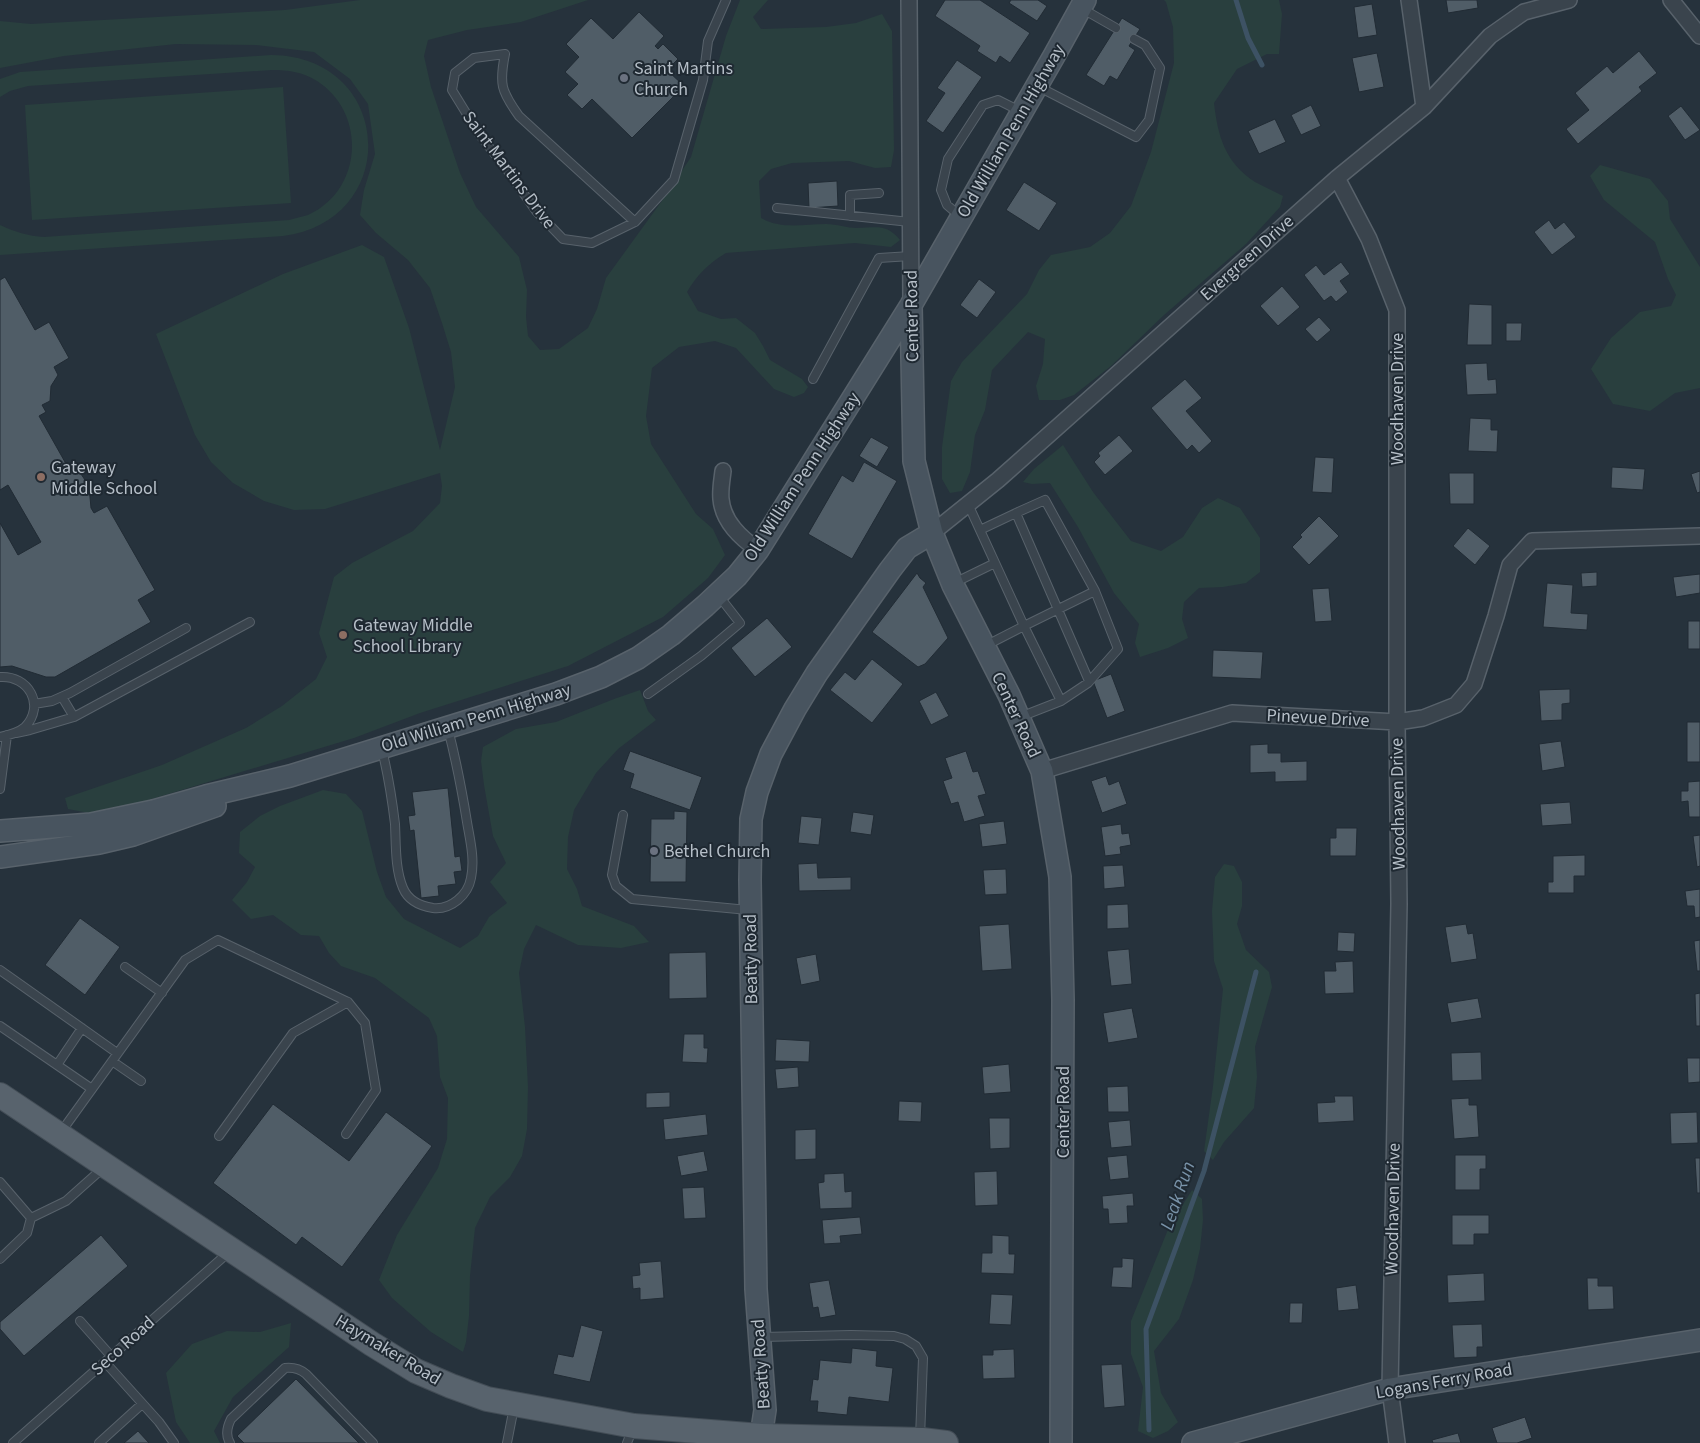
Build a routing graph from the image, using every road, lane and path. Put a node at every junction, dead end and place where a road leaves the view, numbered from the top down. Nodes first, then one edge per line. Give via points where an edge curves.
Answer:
1 (726, 0) edge
2 (909, 0) edge
3 (1409, 0) edge
4 (1569, 0) edge
5 (1671, 0) edge
6 (1082, 4) edge
7 (1116, 28) dead end
8 (1700, 36) edge
9 (1134, 39) dead end
10 (1037, 86) junction
11 (1424, 106) junction
12 (1022, 112) junction
13 (1337, 178) junction
14 (879, 193) dead end
15 (777, 208) dead end
16 (850, 216) junction
17 (961, 218) junction
18 (635, 222) junction
19 (910, 222) junction
20 (911, 256) junction
21 (911, 305) junction
22 (813, 378) dead end
23 (723, 471) dead end
24 (968, 504) junction
25 (1016, 513) junction
26 (980, 530) junction
27 (932, 533) junction
28 (1700, 536) edge
29 (758, 550) junction
30 (995, 564) junction
31 (952, 584) junction
32 (1095, 591) junction
33 (718, 594) junction
34 (1058, 609) junction
35 (250, 622) dead end
36 (1024, 626) junction
37 (186, 628) dead end
38 (984, 646) junction
39 (0, 677) edge
40 (1089, 681) junction
41 (648, 694) dead end
42 (62, 697) junction
43 (1061, 701) junction
44 (34, 704) junction
45 (74, 717) junction
46 (1018, 717) junction
47 (1397, 722) junction
48 (447, 727) junction
49 (16, 733) junction
50 (2, 736) edge
51 (381, 748) junction
52 (1042, 771) junction
53 (290, 776) junction
54 (0, 788) edge
55 (623, 815) dead end
56 (0, 831) edge
57 (0, 857) edge
58 (750, 910) junction
59 (125, 967) dead end
60 (0, 970) edge
61 (162, 993) junction
62 (348, 1002) junction
63 (0, 1026) edge
64 (82, 1028) junction
65 (117, 1053) junction
66 (112, 1061) junction
67 (57, 1065) junction
68 (141, 1081) dead end
69 (92, 1089) junction
70 (3, 1096) edge
71 (60, 1134) junction
72 (346, 1134) dead end
73 (219, 1136) dead end
74 (107, 1165) junction
75 (0, 1182) edge
76 (31, 1218) junction
77 (232, 1249) junction
78 (0, 1259) edge
79 (80, 1321) dead end
80 (759, 1337) junction
81 (1700, 1340) edge
82 (108, 1359) junction
83 (1390, 1389) junction
84 (142, 1404) junction
85 (514, 1405) junction
86 (630, 1434) edge
87 (761, 1439) edge
88 (920, 1440) junction
89 (878, 1441) edge
90 (13, 1443) edge
91 (99, 1443) edge
92 (174, 1443) edge
93 (230, 1443) edge
94 (373, 1443) edge
95 (507, 1443) edge
96 (946, 1443) edge
97 (1061, 1443) edge
98 (1193, 1443) edge
99 (1397, 1443) edge

1 - 18 lane, Saint Martins Drive via 708,41 703,80 674,180
2 - 19 street, Center Road
3 - 11 street
4 - 11 street, Evergreen Drive via 1524,12 1490,36
5 - 8 street
6 - 7 lane
6 - 10 street, Old William Penn Highway
9 - 10 lane via 1145,45 1160,68 1149,120 1136,137
10 - 12 street, Old William Penn Highway
11 - 13 street, Evergreen Drive
12 - 17 street, Old William Penn Highway
12 - 17 lane via 998,100 983,105 948,159 941,190 947,205
13 - 24 street, Evergreen Drive
13 - 47 street, Woodhaven Drive via 1369,238 1397,310
14 - 16 lane via 850,195
15 - 16 lane
16 - 19 lane
17 - 21 street, Old William Penn Highway
18 - 18 lane, Saint Martins Drive via 592,243 563,240 536,211 479,134 452,90 455,73 474,58 505,54 501,76 506,98 519,116
19 - 20 street, Center Road
20 - 21 street, Center Road
20 - 22 lane via 879,258
21 - 27 street, Center Road via 914,461
21 - 29 street, Old William Penn Highway
23 - 29 street via 721,500 728,521 741,538
24 - 26 lane
24 - 27 street, Evergreen Drive
25 - 26 lane
25 - 32 lane via 1045,500
25 - 34 lane
26 - 30 lane
27 - 31 street, Center Road
27 - 58 street, Beatty Road via 907,548 794,708 757,792 751,819
28 - 47 street, Pinevue Drive via 1532,541 1510,564 1474,684 1456,705 1423,718
29 - 33 street, Old William Penn Highway
30 - 31 lane
30 - 36 lane
31 - 38 street, Center Road
32 - 34 lane
32 - 40 lane via 1118,649
33 - 41 lane via 740,623
33 - 48 street, Old William Penn Highway via 671,635 638,658 601,677
34 - 36 lane
34 - 40 lane
35 - 45 lane
36 - 38 lane
36 - 43 lane
37 - 42 lane
38 - 46 street, Center Road
39 - 44 lane via 20,680 32,695
40 - 43 lane
42 - 44 lane
42 - 45 lane
43 - 46 lane
44 - 49 lane via 30,721
45 - 49 lane
46 - 52 street, Center Road
47 - 52 street, Pinevue Drive via 1232,713
47 - 83 street, Woodhaven Drive via 1399,904
48 - 51 street, Old William Penn Highway
48 - 51 lane via 472,855 468,891 455,903 436,908 424,906 414,902 404,890 399,876 392,801
49 - 50 lane
50 - 54 lane
51 - 53 street, Old William Penn Highway
52 - 97 street, Center Road via 1060,876 1063,1000
53 - 56 street, Old William Penn Highway via 115,820
53 - 57 street, Old William Penn Highway via 133,835
55 - 58 lane via 612,875 624,894 632,899
58 - 80 street, Beatty Road
59 - 61 lane
60 - 64 lane
61 - 62 lane via 185,960 218,940
61 - 65 lane
62 - 72 lane via 365,1023 376,1090
62 - 73 lane via 292,1033
63 - 67 lane
64 - 65 lane
64 - 67 lane
65 - 66 lane
66 - 68 lane
66 - 69 lane
67 - 69 lane
69 - 71 lane
70 - 71 main road, Haymaker Road
71 - 74 main road, Haymaker Road
74 - 76 lane via 66,1202
74 - 77 main road, Haymaker Road
75 - 76 lane
76 - 78 lane via 27,1233
77 - 82 lane, Seco Road
77 - 85 main road, Haymaker Road via 416,1371 487,1399
79 - 82 lane
80 - 87 street, Beatty Road via 765,1410
80 - 88 lane via 894,1336 916,1346 923,1358
81 - 83 street, Logans Ferry Road
82 - 84 lane
82 - 90 lane, Seco Road
83 - 98 street, Logans Ferry Road
83 - 99 street, Woodhaven Drive
84 - 91 lane
84 - 92 lane
85 - 86 main road, Haymaker Road
85 - 95 lane
86 - 87 main road, Haymaker Road
87 - 89 main road, Haymaker Road
88 - 89 main road, Haymaker Road
88 - 96 main road, Haymaker Road
93 - 94 lane via 226,1433 231,1419 285,1368 306,1374

